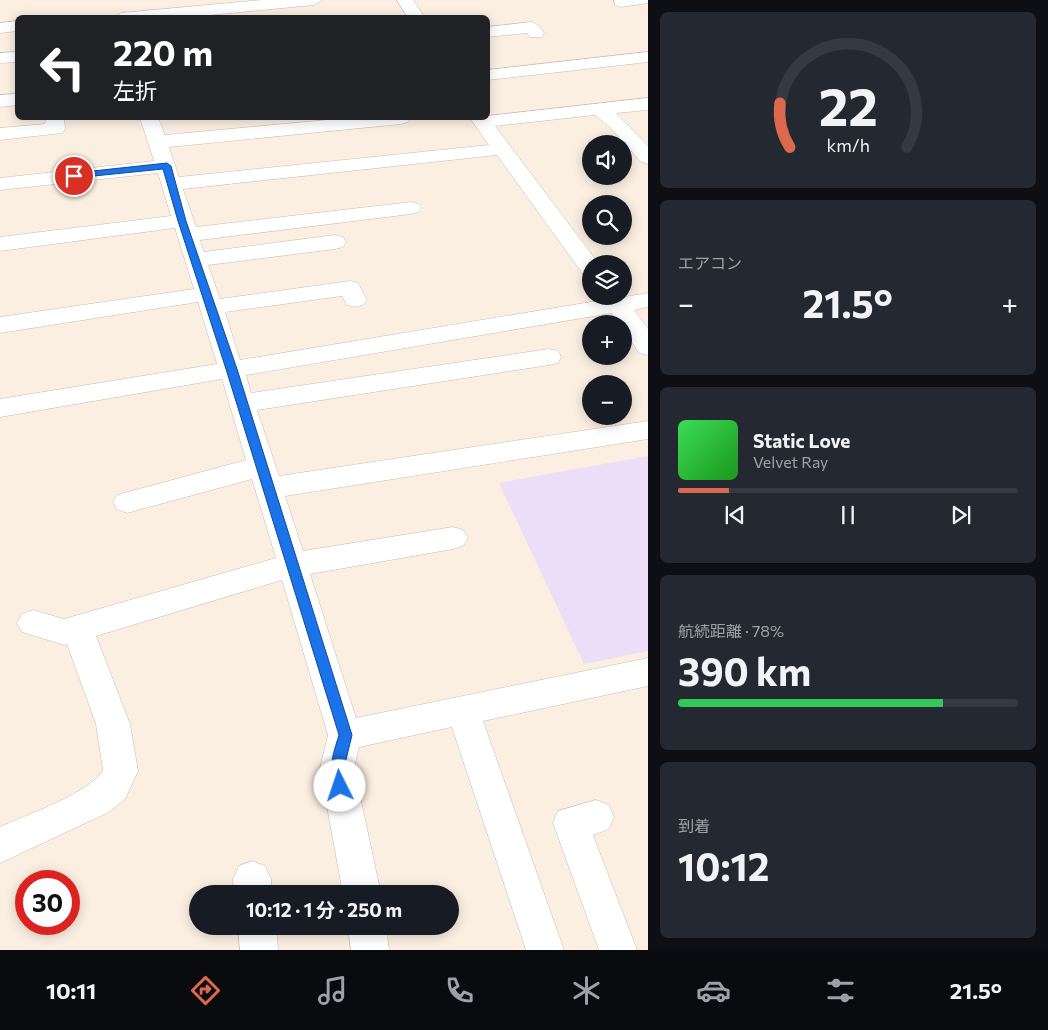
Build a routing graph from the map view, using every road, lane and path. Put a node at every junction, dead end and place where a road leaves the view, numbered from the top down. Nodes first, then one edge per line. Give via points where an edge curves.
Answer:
1 (314, 0) edge
2 (405, 0) edge
3 (642, 0) edge
4 (621, 2) dead end
5 (204, 5) edge
6 (140, 11) edge
7 (415, 15) edge
8 (15, 26) edge
9 (0, 28) edge
10 (490, 32) edge
11 (536, 33) dead end
12 (15, 57) edge
13 (648, 57) edge
14 (0, 58) edge
15 (490, 75) edge
16 (15, 99) edge
17 (0, 101) edge
18 (648, 104) edge
19 (600, 110) junction
20 (490, 119) edge
21 (55, 120) edge
22 (399, 120) edge
23 (480, 120) edge
24 (0, 134) edge
25 (372, 142) junction
26 (502, 149) junction
27 (161, 152) edge
28 (268, 153) junction
29 (646, 169) edge
30 (0, 184) edge
31 (411, 208) dead end
32 (188, 239) junction
33 (335, 242) dead end
34 (0, 244) edge
35 (582, 257) edge
36 (209, 300) junction
37 (355, 300) dead end
38 (632, 300) edge
39 (648, 300) edge
40 (587, 305) edge
41 (619, 305) edge
42 (0, 325) edge
43 (648, 347) edge
44 (549, 357) dead end
45 (232, 369) junction
46 (242, 403) junction
47 (0, 408) edge
48 (648, 430) edge
49 (266, 477) junction
50 (127, 502) dead end
51 (453, 538) dead end
52 (292, 565) junction
53 (32, 623) dead end
54 (77, 628) junction
55 (647, 674) edge
56 (463, 710) junction
57 (346, 735) junction
58 (596, 817) dead end
59 (0, 845) edge
60 (360, 885) edge
61 (258, 935) edge
62 (368, 935) edge
63 (259, 950) edge
64 (370, 950) edge
65 (545, 950) edge
66 (618, 950) edge

1 - 5 street
2 - 7 street
3 - 4 street
5 - 6 street
8 - 9 street
10 - 11 street via 531,28
12 - 14 street
13 - 15 street
16 - 17 street
18 - 19 street
19 - 20 street
19 - 29 street via 618,123
21 - 24 street via 55,129
22 - 25 street
23 - 26 street
25 - 26 street
25 - 28 street
25 - 28 street
26 - 35 street
27 - 28 street
27 - 28 street
27 - 30 street
27 - 32 street
31 - 32 street
32 - 33 street
32 - 34 street
32 - 36 street
36 - 37 street via 350,288
36 - 42 street
36 - 45 street
38 - 39 street
40 - 45 street
41 - 43 street
44 - 46 street
45 - 46 street
45 - 47 street
46 - 49 street
48 - 49 street
49 - 50 street
49 - 52 street
51 - 52 street
52 - 54 street
52 - 57 street
53 - 54 street via 64,632
54 - 59 street via 113,724 121,771 113,787 97,800
55 - 56 street
56 - 57 street
56 - 65 street
57 - 60 street via 337,768
58 - 66 street via 571,823
61 - 63 street
62 - 64 street

